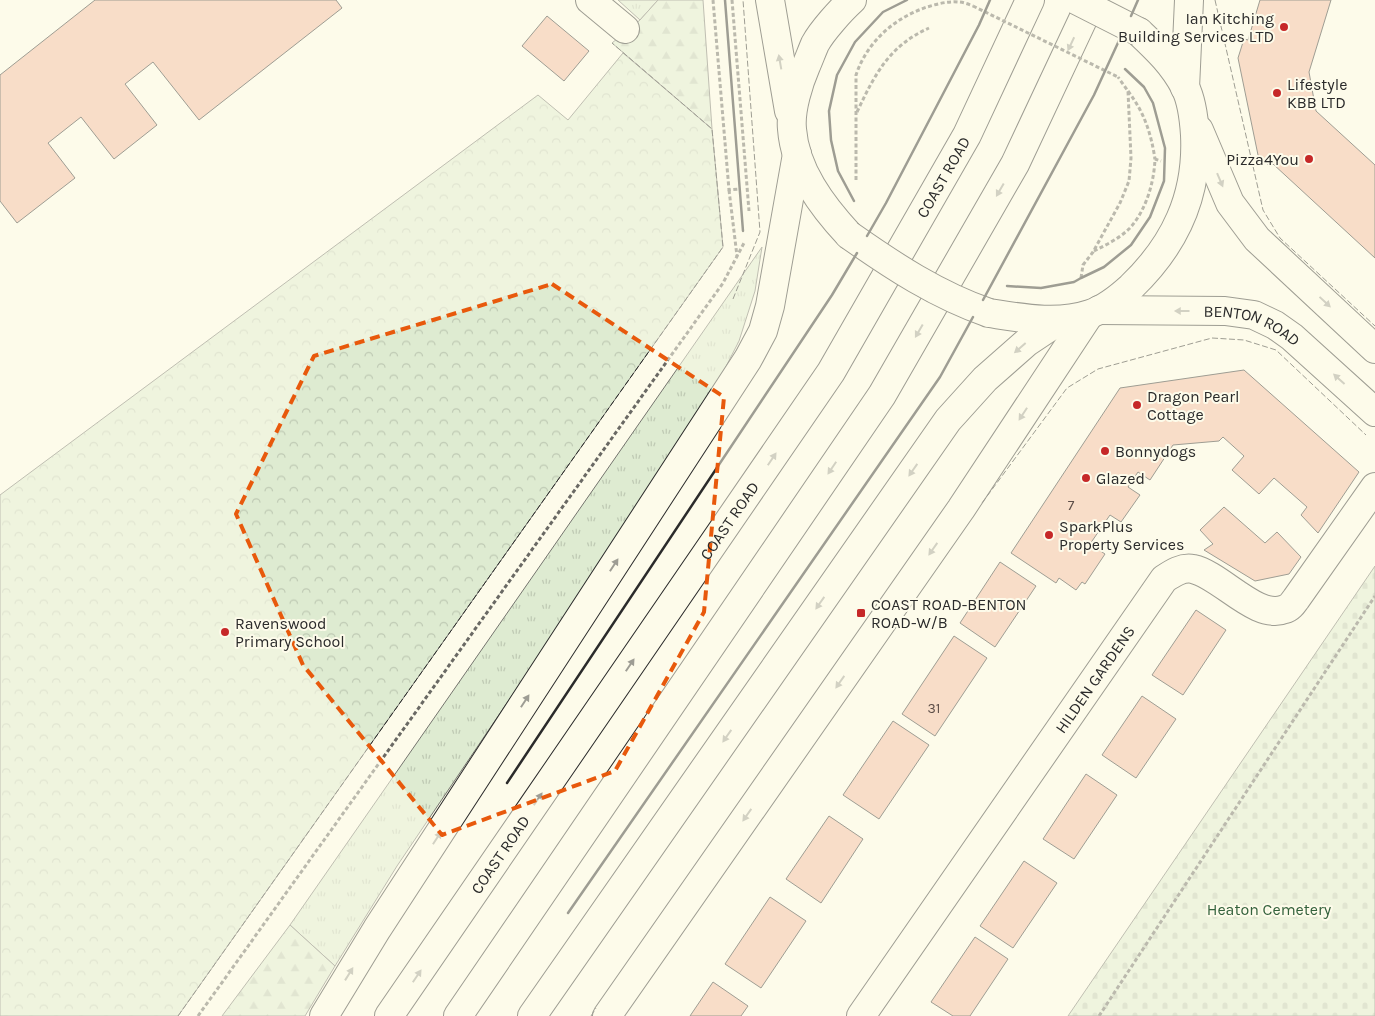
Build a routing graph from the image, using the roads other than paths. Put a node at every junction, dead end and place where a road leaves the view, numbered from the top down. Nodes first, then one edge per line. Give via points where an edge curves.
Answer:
1 (590, 0) edge
2 (770, 0) edge
3 (852, 0) edge
4 (1030, 0) edge
5 (1076, 0) edge
6 (1092, 0) edge
7 (1189, 0) edge
8 (625, 29) dead end
9 (1185, 88) junction
10 (1194, 119) junction
11 (792, 128) junction
12 (797, 154) junction
13 (1094, 312) junction
14 (1060, 320) junction
15 (1375, 349) edge
16 (1375, 412) edge
17 (1375, 487) edge
18 (324, 1016) edge
19 (389, 1016) edge
20 (458, 1016) edge
21 (532, 1016) edge
22 (607, 1016) edge
23 (861, 1016) edge

1 - 8 main road
11 -> 2 main road
3 - 11 main road via 816,43 798,86
19 -> 4 main road, COAST ROAD via 831,372 967,135
5 - 9 main road, bridge via 1139,32 1162,53
6 -> 20 main road via 1015,164 882,394
7 - 9 main road
9 - 10 main road
10 - 13 main road via 1196,154 1191,190 1181,219 1148,270 1123,294
10 -> 15 main road via 1230,202 1257,239
11 - 12 main road
12 - 14 main road, bridge via 814,193 849,235 916,279 962,304 989,313 1031,320
18 -> 12 main road via 377,929 748,359 763,331 770,306
13 - 14 main road
16 -> 13 main road, BENTON ROAD via 1292,337 1254,315 1225,311
13 -> 22 main road
14 -> 21 main road via 985,379 948,420
17 - 23 main road, HILDEN GARDENS via 1287,609 1264,610 1193,569 1174,572 1164,579

